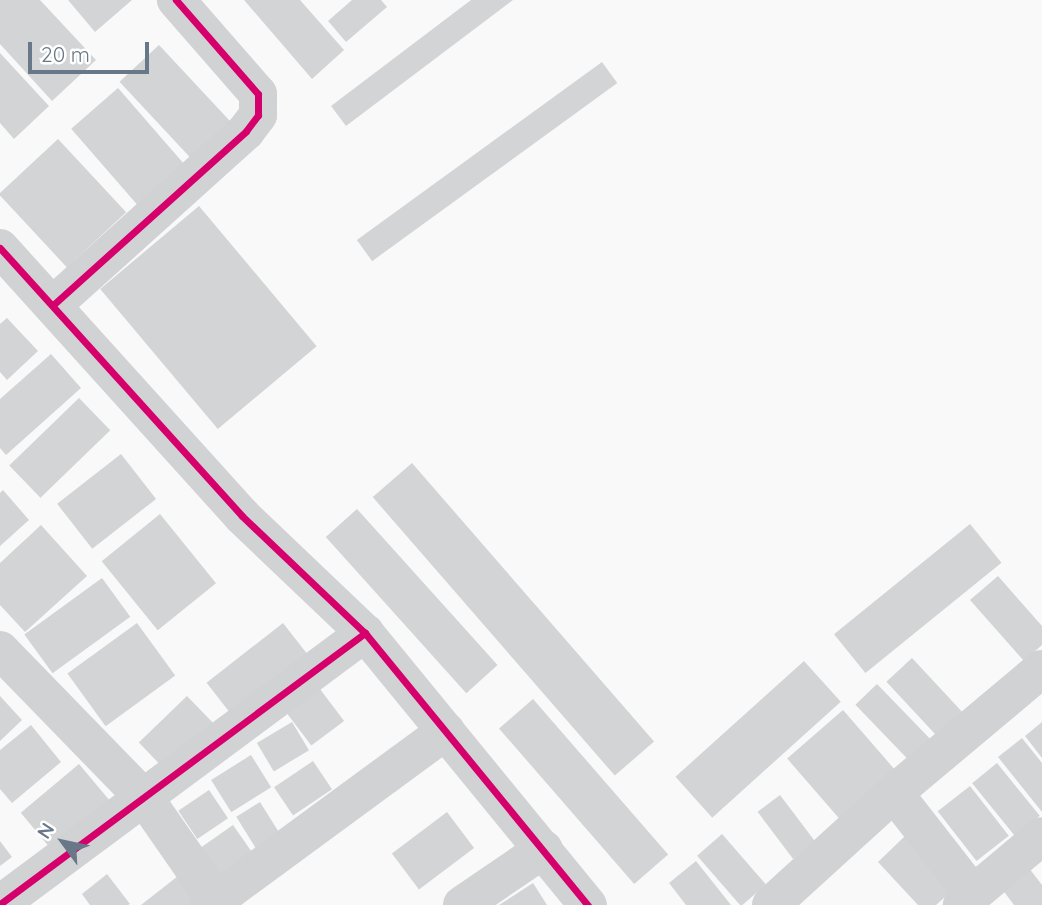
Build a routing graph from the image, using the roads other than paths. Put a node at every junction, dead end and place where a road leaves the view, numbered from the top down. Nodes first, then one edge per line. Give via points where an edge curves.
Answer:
1 (176, 0) edge
2 (0, 247) edge
3 (53, 305) junction
4 (365, 633) junction
5 (0, 650) edge
6 (1042, 669) edge
7 (446, 731) junction
8 (894, 793) junction
9 (146, 800) junction
10 (1042, 836) edge
11 (544, 849) junction
12 (968, 900) edge
13 (214, 903) edge
14 (0, 904) edge
15 (462, 905) edge
16 (588, 905) edge
17 (771, 905) edge

1 - 3 street via 258,94 258,115 247,131
2 - 3 street
3 - 4 street via 242,516
4 - 7 street
4 - 9 street
5 - 9 street
6 - 8 street
7 - 11 street
7 - 13 street
8 - 12 street
8 - 17 street
9 - 13 street
9 - 14 street
10 - 12 street
11 - 15 street
11 - 16 street

